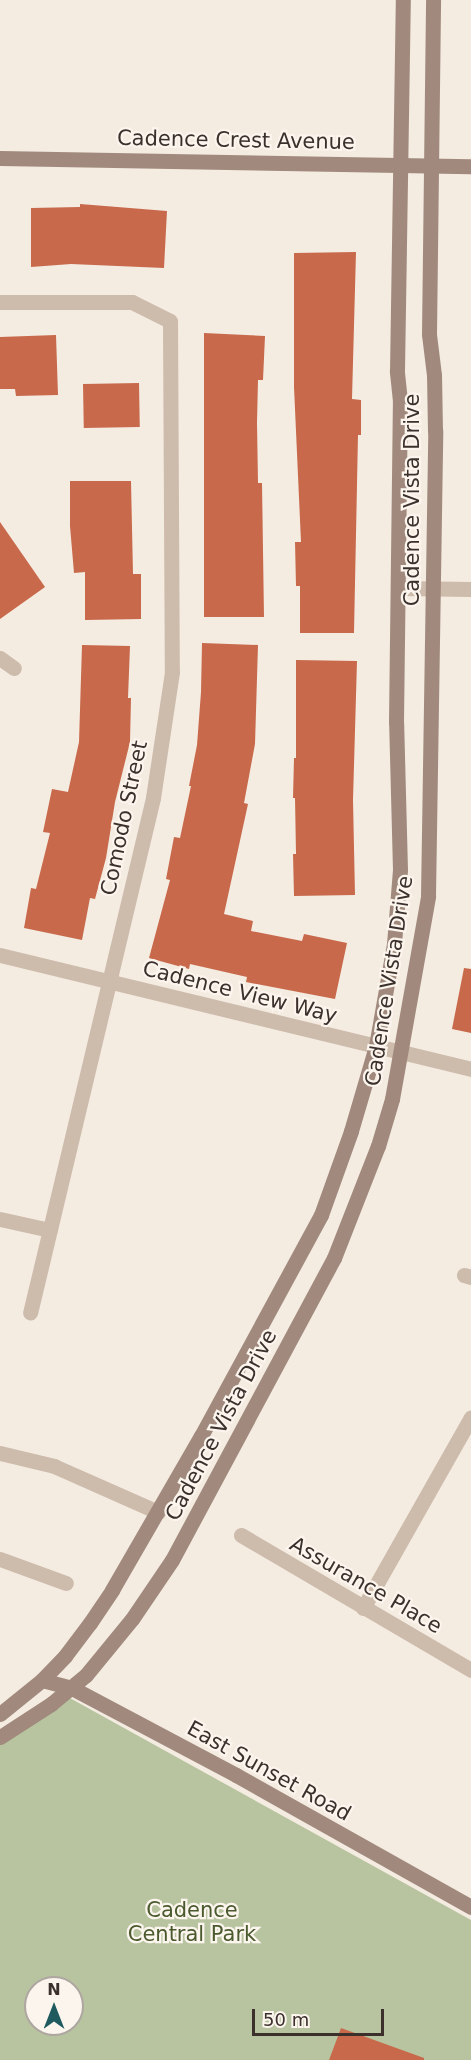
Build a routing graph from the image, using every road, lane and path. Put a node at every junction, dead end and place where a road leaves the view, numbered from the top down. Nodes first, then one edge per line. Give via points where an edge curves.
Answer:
1 (404, 0) edge
2 (434, 0) edge
3 (0, 158) edge
4 (401, 164) junction
5 (432, 165) junction
6 (471, 166) edge
7 (0, 302) edge
8 (399, 588) junction
9 (432, 588) junction
10 (471, 589) edge
11 (0, 658) edge
12 (14, 668) dead end
13 (0, 955) edge
14 (108, 981) junction
15 (376, 1046) junction
16 (402, 1052) junction
17 (471, 1069) edge
18 (0, 1219) edge
19 (50, 1230) junction
20 (30, 1312) dead end
21 (471, 1417) edge
22 (0, 1452) edge
23 (158, 1512) junction
24 (241, 1535) dead end
25 (0, 1559) edge
26 (66, 1583) dead end
27 (363, 1608) junction
28 (471, 1670) edge
29 (42, 1680) junction
30 (72, 1688) junction
31 (0, 1714) edge
32 (0, 1737) edge
33 (471, 1907) edge

1 - 4 street, Cadence Vista Drive
2 - 5 street, Cadence Vista Drive
3 - 4 street, Cadence Crest Avenue
4 - 5 street, Cadence Crest Avenue
4 - 8 street, Cadence Vista Drive via 397,371
5 - 6 street, Cadence Crest Avenue
5 - 9 street, Cadence Vista Drive
7 - 14 street, Comodo Street via 132,302 170,321 172,672 153,798
8 - 9 street
8 - 15 street, Cadence Vista Drive via 396,722 400,870 394,945
9 - 10 street
9 - 16 street, Cadence Vista Drive via 428,896
11 - 12 street
13 - 14 street, Cadence View Way
14 - 15 street, Cadence View Way
14 - 19 street, Comodo Street
15 - 16 street, Cadence View Way
15 - 23 street, Cadence Vista Drive via 321,1215
16 - 17 street, Cadence View Way
16 - 30 street, Cadence Vista Drive via 378,1146 334,1258 171,1560 132,1620
18 - 19 street
19 - 20 street, Comodo Street
21 - 27 street
22 - 23 street via 54,1466
23 - 29 street, Cadence Vista Drive via 90,1623
24 - 27 street, Assurance Place
25 - 26 street
27 - 28 street, Assurance Place
29 - 30 street, East Sunset Road
29 - 31 street, Cadence Vista Drive
30 - 32 street, Cadence Vista Drive
30 - 33 street, East Sunset Road

